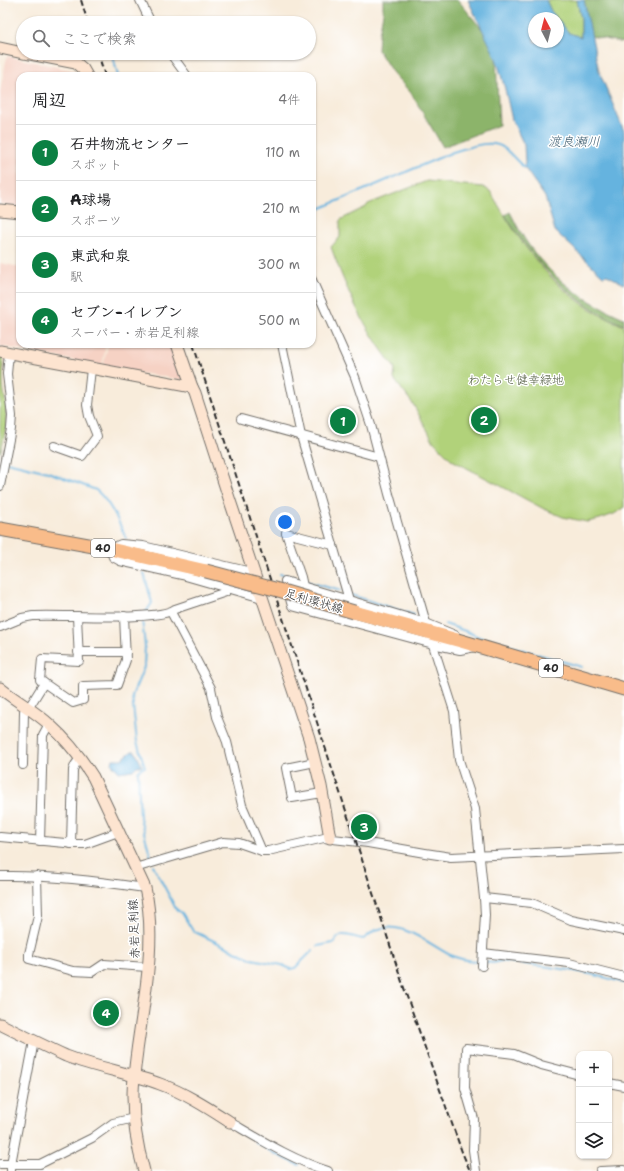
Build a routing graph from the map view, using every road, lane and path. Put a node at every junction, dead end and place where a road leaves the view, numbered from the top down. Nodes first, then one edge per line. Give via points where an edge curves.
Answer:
1 (140, 0) edge
2 (148, 16) edge
3 (0, 48) edge
4 (16, 51) edge
5 (60, 60) edge
6 (175, 60) edge
7 (84, 72) edge
8 (184, 72) edge
9 (0, 210) edge
10 (16, 212) edge
11 (316, 289) edge
12 (178, 348) edge
13 (283, 348) edge
14 (5, 352) edge
15 (91, 369) junction
16 (192, 387) junction
17 (242, 419) dead end
18 (301, 436) junction
19 (54, 446) dead end
20 (2, 457) edge
21 (378, 457) junction
22 (0, 486) edge
23 (0, 529) edge
24 (333, 545) junction
25 (110, 549) junction
26 (255, 573) junction
27 (302, 586) junction
28 (229, 587) junction
29 (262, 598) junction
30 (351, 606) junction
31 (171, 612) junction
32 (77, 616) junction
33 (124, 616) junction
34 (0, 627) edge
35 (430, 633) junction
36 (478, 647) junction
37 (78, 652) junction
38 (126, 652) junction
39 (44, 683) junction
40 (0, 688) edge
41 (624, 689) edge
42 (28, 708) junction
43 (49, 724) junction
44 (80, 758) junction
45 (315, 762) junction
46 (23, 764) dead end
47 (322, 793) junction
48 (118, 832) junction
49 (0, 837) edge
50 (330, 838) junction
51 (40, 841) junction
52 (71, 844) junction
53 (624, 848) edge
54 (262, 851) junction
55 (480, 856) junction
56 (135, 868) junction
57 (0, 876) edge
58 (37, 876) junction
59 (145, 888) junction
60 (484, 898) junction
61 (624, 931) edge
62 (483, 954) junction
63 (482, 965) dead end
64 (147, 967) junction
65 (624, 976) edge
66 (0, 1024) edge
67 (34, 1040) junction
68 (576, 1074) edge
69 (134, 1076) junction
70 (612, 1084) edge
71 (624, 1086) edge
72 (134, 1118) junction
73 (230, 1122) joint
74 (0, 1164) edge
75 (11, 1168) edge
76 (624, 1170) edge
77 (144, 1171) edge
78 (328, 1171) edge
79 (476, 1171) edge
80 (600, 1171) edge

1 - 2 street
3 - 4 street
5 - 7 street via 76,63
6 - 8 street
9 - 10 street
11 - 21 street via 355,376 371,425
12 - 16 street
13 - 18 street
14 - 15 street
14 - 20 street via 12,416 10,438
15 - 16 street
15 - 19 street via 87,405 97,436 82,456
16 - 26 street
17 - 18 street
18 - 21 street
18 - 24 street
20 - 22 street
21 - 35 street
23 - 25 main road, 足利環状線 / 40
24 - 27 street via 286,533
24 - 30 street
25 - 26 street via 121,544 143,546
25 - 28 street via 113,557 120,561
25 - 30 main road, 足利環状線 / 40, bridge
26 - 29 street
27 - 30 street
27 - 35 street via 285,581 292,606
28 - 29 street
28 - 31 street via 226,592
29 - 45 street
30 - 35 main road, 足利環状線 / 40
31 - 33 street
31 - 54 street via 211,688 217,717 228,742 242,805
32 - 33 street
32 - 34 street via 33,616
32 - 37 street
33 - 38 street
35 - 36 main road, 足利環状線 / 40
35 - 36 street via 460,650
35 - 55 street via 454,711 458,760 475,809
36 - 41 main road, 足利環状線 / 40
37 - 38 street
37 - 39 street via 79,661 42,659 40,680
38 - 39 street via 126,660 117,685 83,686 83,700 73,702
39 - 42 street
40 - 42 street, 赤岩足利線
42 - 43 street, 赤岩足利線
42 - 46 street via 24,712
43 - 44 street, 赤岩足利線
43 - 51 street via 44,735
44 - 48 street, 赤岩足利線 via 93,777
44 - 52 street via 73,770
45 - 47 street
45 - 47 street via 286,768 292,798
47 - 50 street
48 - 52 street via 85,844
48 - 56 street, 赤岩足利線
49 - 51 street
50 - 54 street
50 - 55 street via 439,855
51 - 52 street
53 - 55 street
54 - 56 street via 239,843 223,842
55 - 60 street
56 - 59 street, 赤岩足利線
57 - 58 street
58 - 59 street
58 - 64 street via 38,916 29,959 73,971 92,972 104,964
59 - 64 street, 赤岩足利線 via 149,929
60 - 61 street via 532,903 571,920
60 - 62 street
62 - 63 street
62 - 65 street via 569,963
64 - 69 street, 赤岩足利線
66 - 67 street
67 - 69 street via 66,1056
67 - 75 street
68 - 79 street via 540,1066 514,1054 466,1048 466,1088 474,1119 473,1150
69 - 72 street, 赤岩足利線
69 - 73 street via 173,1089
70 - 71 street
72 - 75 street via 113,1123 92,1138 40,1164
72 - 77 street, 赤岩足利線
73 - 78 street via 284,1153
74 - 75 street
76 - 80 street

